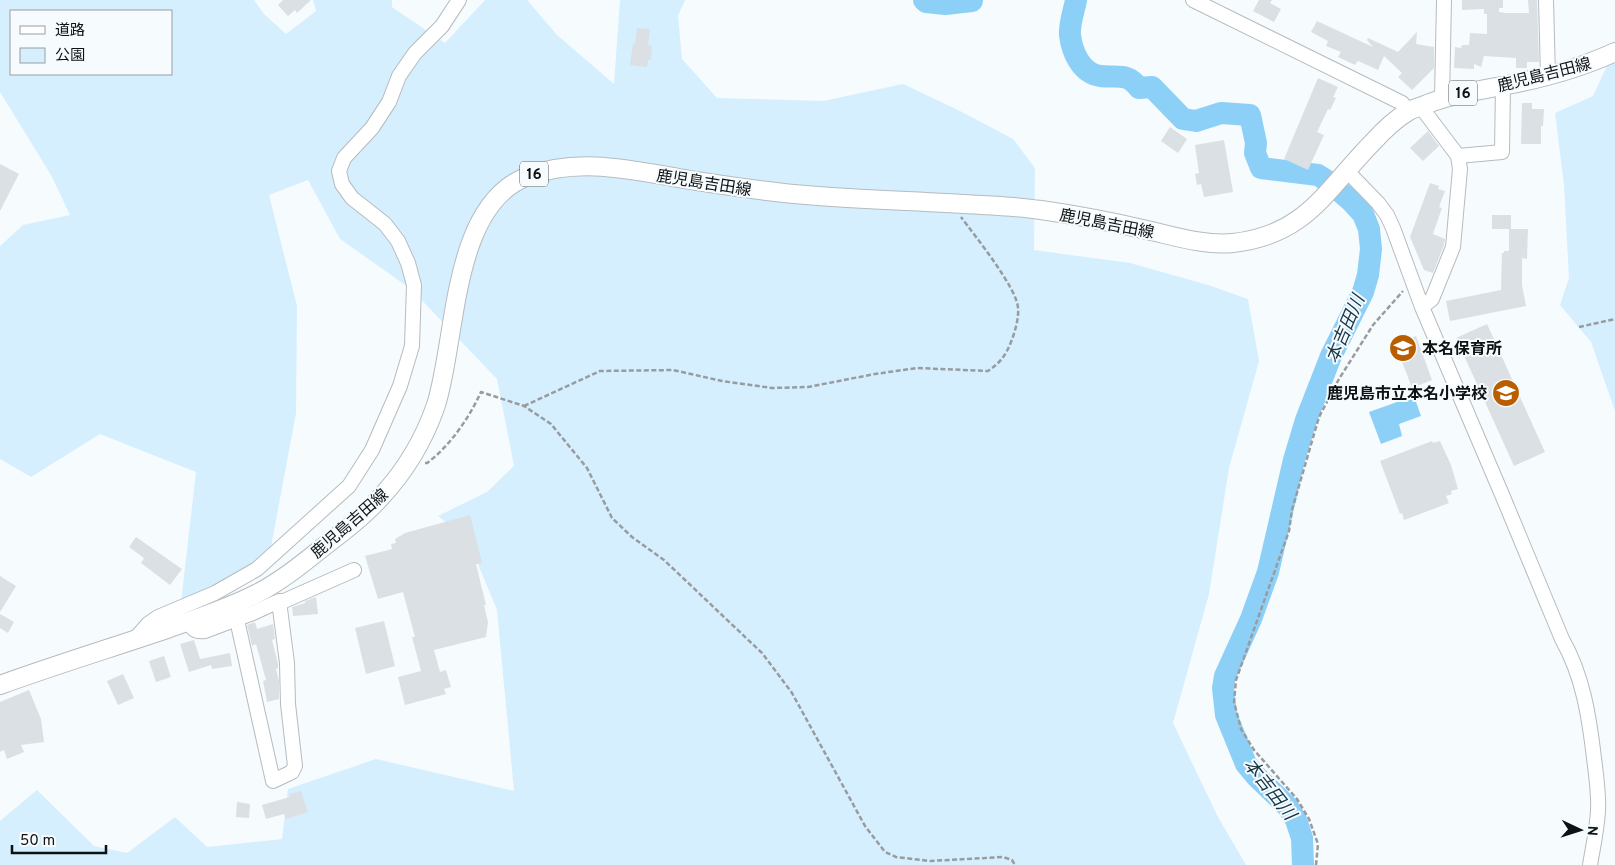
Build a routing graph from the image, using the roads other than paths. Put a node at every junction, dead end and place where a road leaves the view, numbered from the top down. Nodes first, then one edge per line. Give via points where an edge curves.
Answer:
1 (459, 0) edge
2 (1193, 0) edge
3 (1444, 0) edge
4 (1546, 0) edge
5 (1615, 52) edge
6 (1548, 76) junction
7 (1503, 85) junction
8 (1442, 98) junction
9 (1415, 109) junction
10 (1458, 156) junction
11 (1343, 176) junction
12 (1422, 307) junction
13 (354, 570) dead end
14 (278, 601) junction
15 (237, 620) junction
16 (188, 621) junction
17 (134, 640) junction
18 (0, 685) edge
19 (1590, 865) edge

1 - 17 street via 442,26 415,53 399,76 389,102 372,128 344,158 339,171 342,184 352,198 384,224 398,242 414,285 412,346 400,386 372,450 349,486 257,569 215,593 158,617
2 - 9 street
3 - 8 street
4 - 6 street
5 - 6 main road, 鹿児島吉田線 / 16
6 - 7 main road, 鹿児島吉田線 / 16
7 - 8 main road, 鹿児島吉田線 / 16
7 - 10 street via 1502,152
8 - 9 main road, 鹿児島吉田線 / 16
9 - 10 street
9 - 11 main road, 鹿児島吉田線 / 16 via 1385,130
10 - 12 street via 1460,169 1453,247 1432,299
11 - 12 street via 1378,203 1387,215
11 - 16 main road, 鹿児島吉田線 / 16 via 1318,204 1296,222 1258,238 1225,244 1041,210 754,190 581,165 539,172 518,180 498,197 480,221 472,239 464,261 443,378 424,434 410,461 378,501 298,567 254,595
12 - 19 street via 1571,655 1584,694 1598,788
13 - 14 street
14 - 15 street
14 - 15 street via 287,663 295,766 292,772 273,781
15 - 16 street via 197,632
16 - 17 main road, 鹿児島吉田線 / 16
17 - 18 main road, 鹿児島吉田線 / 16

